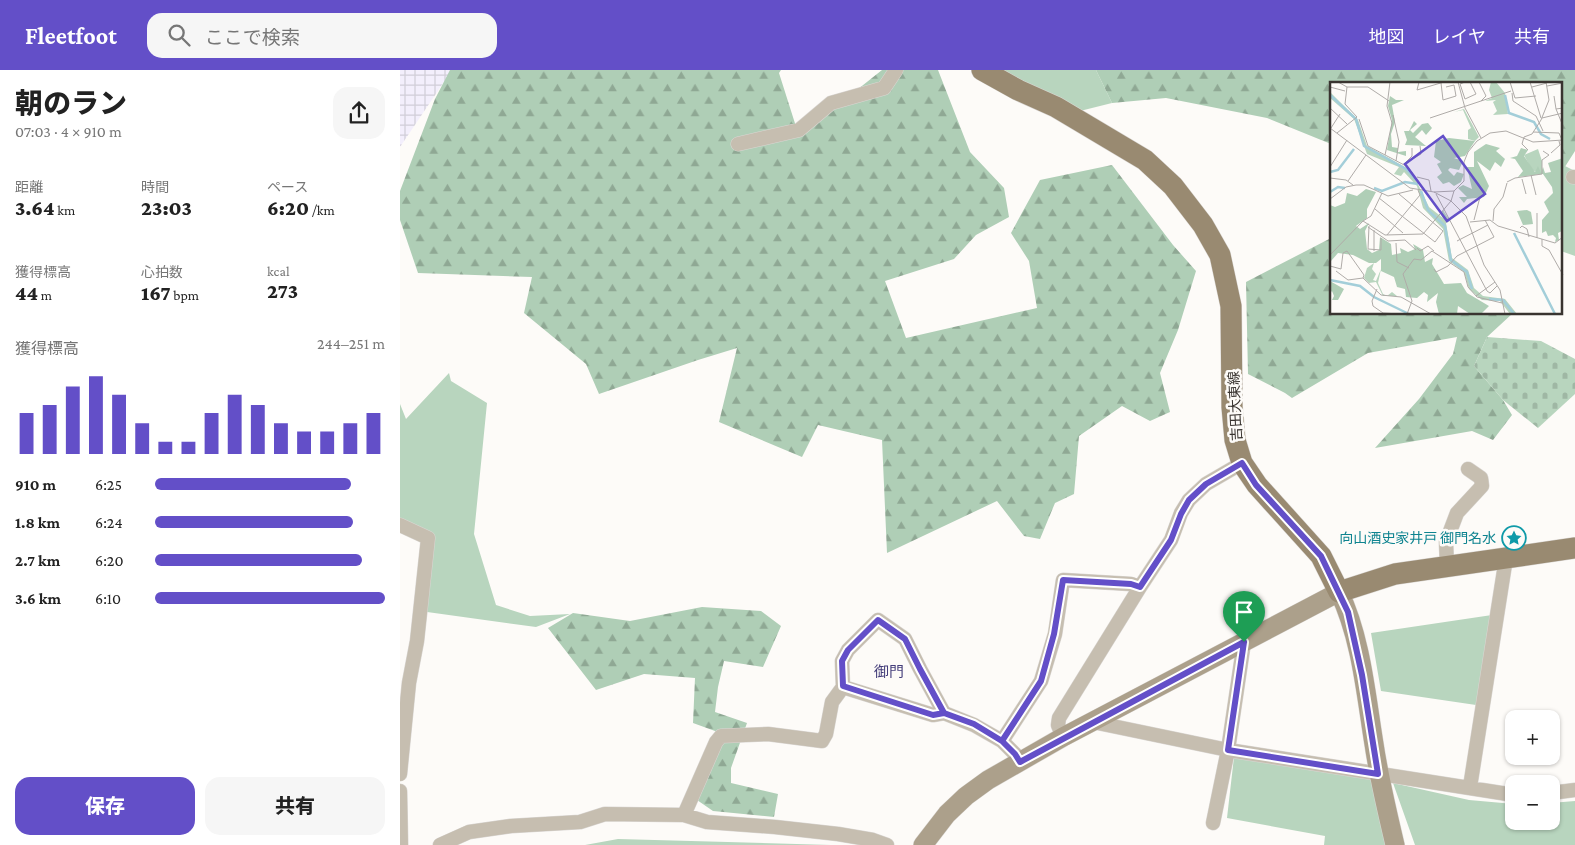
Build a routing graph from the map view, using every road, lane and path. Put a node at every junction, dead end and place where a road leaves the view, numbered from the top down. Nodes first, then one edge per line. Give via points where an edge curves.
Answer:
1 (896, 70) edge
2 (982, 70) edge
3 (738, 144) dead end
4 (1242, 463) junction
5 (1468, 468) dead end
6 (400, 525) edge
7 (1575, 548) edge
8 (1506, 558) junction
9 (1447, 566) junction
10 (1140, 587) junction
11 (1339, 592) junction
12 (1244, 642) junction
13 (843, 686) junction
14 (944, 713) junction
15 (1093, 722) junction
16 (1063, 738) junction
17 (1002, 741) junction
18 (1228, 750) junction
19 (1020, 762) junction
20 (400, 774) edge
21 (1378, 774) junction
22 (1470, 787) junction
23 (1575, 790) edge
24 (400, 791) edge
25 (1560, 792) edge
26 (1505, 793) edge
27 (684, 815) junction
28 (1213, 823) dead end
29 (400, 845) edge
30 (440, 845) edge
31 (888, 845) edge
32 (923, 845) edge
33 (1395, 845) edge

1 - 3 street via 884,88 831,103 799,130
2 - 4 main road, 吉田大東線 via 1056,107 1145,160 1173,186 1203,225 1220,255 1231,306 1232,406 1235,440
4 - 10 street via 1206,484 1189,500 1171,540
4 - 11 main road, 吉田大東線 via 1256,485 1321,556
5 - 9 street via 1481,478 1482,486 1457,513 1446,542
6 - 20 street via 428,538
7 - 8 main road
8 - 9 main road
8 - 22 street
9 - 11 main road via 1395,574
10 - 16 street via 1059,718
10 - 17 street via 1063,580 1054,634 1041,681
11 - 12 main road
11 - 21 main road via 1348,612 1362,675
12 - 15 main road
12 - 18 street
13 - 14 street via 933,715
13 - 14 street via 842,661 848,650 878,620 905,639
13 - 27 street via 832,702 822,741 768,734 721,736
14 - 17 street via 974,724
15 - 16 main road
15 - 18 street
16 - 19 main road
17 - 19 street
18 - 21 street
18 - 28 street
19 - 32 main road via 966,796
21 - 22 street
21 - 33 main road
22 - 26 street
23 - 25 street
24 - 29 street
27 - 30 street via 605,814 580,822 469,832
27 - 31 street via 707,822 838,834

